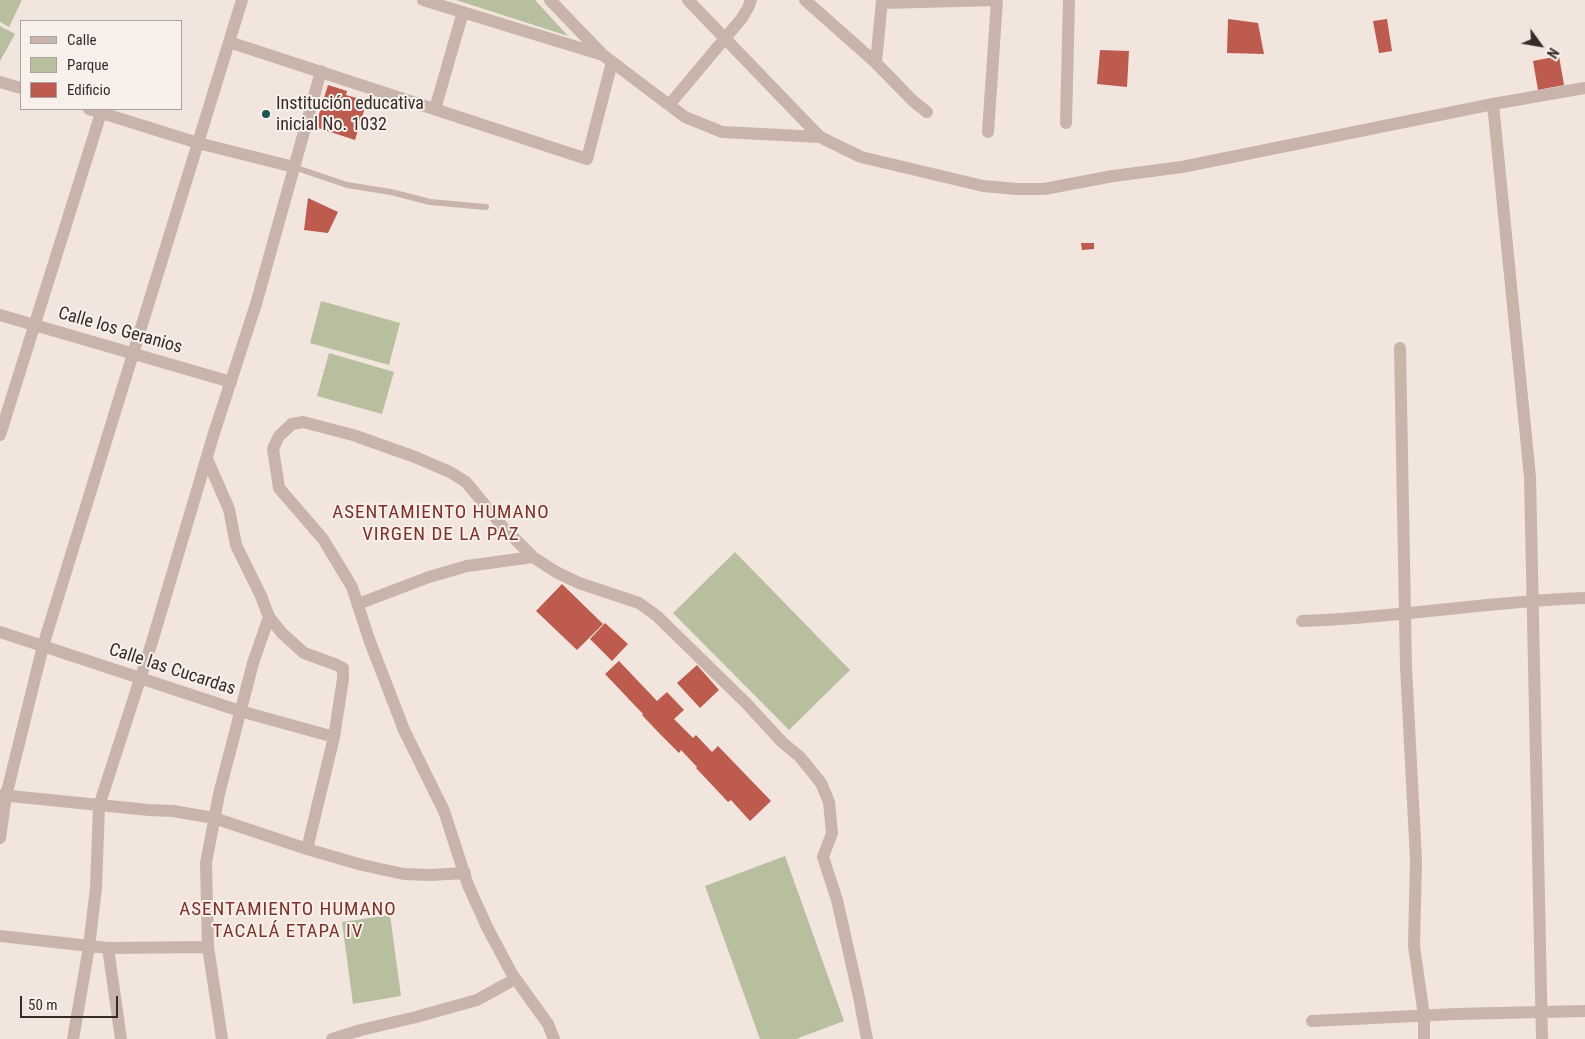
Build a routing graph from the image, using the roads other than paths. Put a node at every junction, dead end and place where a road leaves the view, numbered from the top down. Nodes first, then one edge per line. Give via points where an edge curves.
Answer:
1 (242, 0) edge
2 (423, 0) edge
3 (550, 0) edge
4 (688, 0) edge
5 (751, 0) edge
6 (805, 0) edge
7 (997, 0) edge
8 (1069, 0) edge
9 (882, 1) edge
10 (463, 12) junction
11 (726, 38) junction
12 (229, 42) junction
13 (608, 59) junction
14 (876, 63) junction
15 (321, 71) junction
16 (0, 82) edge
17 (20, 88) edge
18 (1585, 88) edge
19 (1493, 104) junction
20 (670, 105) junction
21 (434, 109) junction
22 (95, 111) edge
23 (927, 112) dead end
24 (1066, 123) dead end
25 (988, 132) dead end
26 (820, 136) junction
27 (198, 143) junction
28 (294, 167) junction
29 (486, 207) dead end
30 (0, 315) edge
31 (34, 324) junction
32 (1400, 348) dead end
33 (133, 353) junction
34 (231, 382) junction
35 (0, 435) edge
36 (207, 459) junction
37 (533, 557) junction
38 (1585, 598) edge
39 (1532, 600) junction
40 (358, 604) junction
41 (1405, 614) junction
42 (269, 617) junction
43 (1302, 621) dead end
44 (0, 632) edge
45 (42, 646) junction
46 (139, 679) junction
47 (240, 711) junction
48 (334, 737) junction
49 (3, 796) edge
50 (99, 806) junction
51 (214, 818) junction
52 (0, 838) edge
53 (307, 848) junction
54 (464, 873) junction
55 (0, 936) edge
56 (89, 947) junction
57 (208, 947) junction
58 (108, 948) junction
59 (515, 979) junction
60 (1585, 1011) edge
61 (1542, 1012) junction
62 (1424, 1016) junction
63 (1312, 1021) dead end
64 (73, 1039) edge
65 (121, 1039) edge
66 (222, 1039) edge
67 (332, 1039) edge
68 (554, 1039) edge
69 (867, 1039) edge
70 (1424, 1039) edge
71 (1542, 1039) edge

1 - 12 street
2 - 10 street
3 - 13 street
4 - 11 street
5 - 11 street
6 - 14 street
7 - 9 street
7 - 25 street
8 - 24 street
9 - 14 street
10 - 13 street
10 - 21 street
11 - 20 street
11 - 26 street
12 - 15 street
12 - 27 street
13 - 20 street
13 - 21 street via 587,159
14 - 23 street
15 - 21 street
15 - 28 street
16 - 17 street
18 - 19 street
19 - 26 street via 1182,167 1044,189 1009,189 960,182 861,157
19 - 39 street via 1530,477
20 - 26 street via 686,117 722,132
22 - 27 street
22 - 31 street
27 - 28 street
27 - 33 street
28 - 29 lane via 348,184 430,202
28 - 34 street
30 - 31 street, Calle los Geranios
31 - 33 street, Calle los Geranios
31 - 35 street
32 - 41 street
33 - 34 street, Calle los Geranios
33 - 45 street
34 - 36 street
36 - 42 street via 229,509 236,545
36 - 46 street
37 - 40 street via 467,566
37 - 40 street via 466,482 450,472 353,435 303,422 292,424 279,436 273,450 278,488 323,540 352,587
37 - 69 street via 579,583 639,603 657,616 782,742 800,756 821,783 829,802 832,833 823,857 837,900
38 - 39 street
39 - 41 street
39 - 61 street
40 - 54 street via 404,730 444,811
41 - 43 street
41 - 62 street via 1416,860 1414,946
42 - 47 street
42 - 48 street via 304,654 343,668
44 - 45 street, Calle las Cucardas
45 - 46 street, Calle las Cucardas
45 - 49 street
46 - 47 street, Calle las Cucardas
46 - 50 street
47 - 48 street, Calle las Cucardas
47 - 51 street
48 - 53 street
49 - 50 street
49 - 52 street
50 - 51 street via 173,811
50 - 56 street via 96,888
51 - 53 street
51 - 57 street via 206,863
53 - 54 street via 404,874
54 - 59 street via 487,927
55 - 56 street
56 - 58 street
56 - 64 street
57 - 58 street
57 - 66 street
58 - 65 street
59 - 67 street via 477,1000
59 - 68 street via 548,1024
60 - 61 street
61 - 62 street
61 - 71 street
62 - 63 street
62 - 70 street

